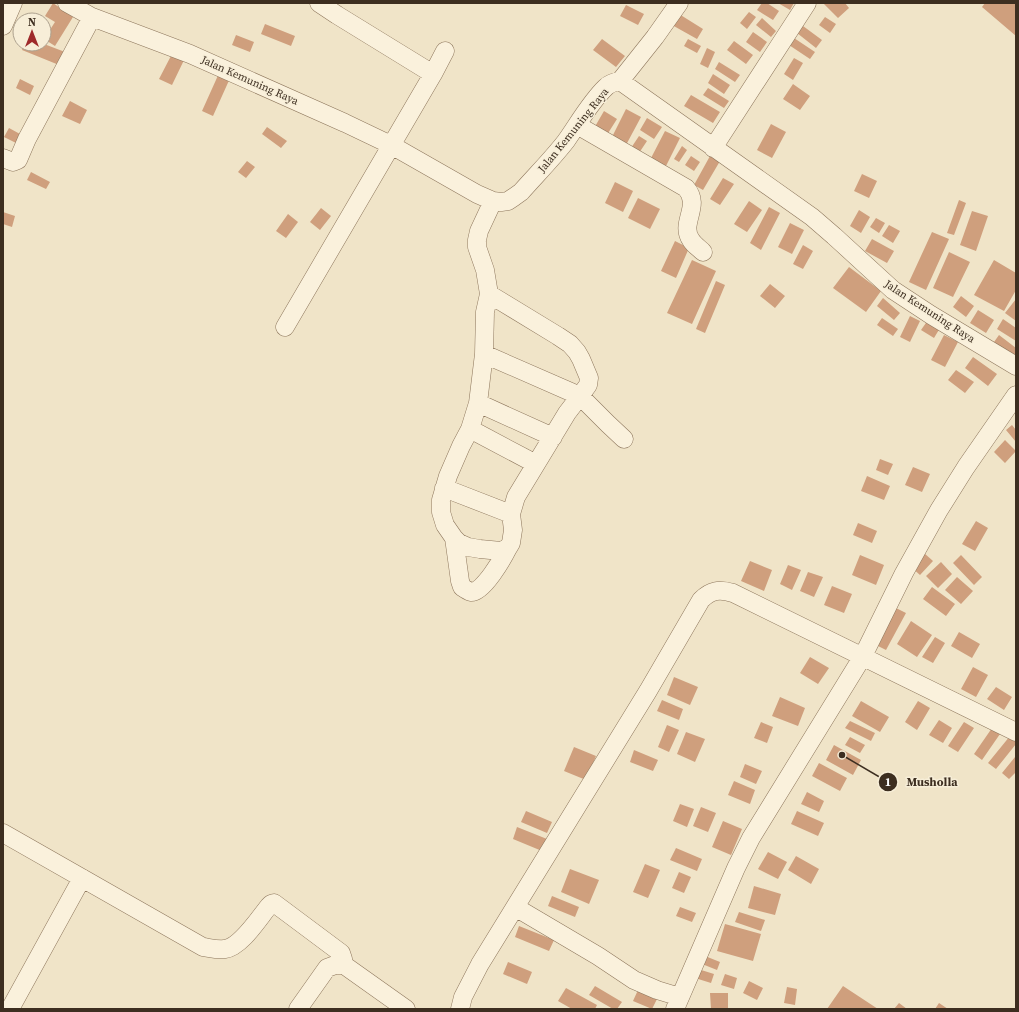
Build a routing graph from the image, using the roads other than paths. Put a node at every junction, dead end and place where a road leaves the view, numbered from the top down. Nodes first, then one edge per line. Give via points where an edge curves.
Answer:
1 (13, 3) edge
2 (67, 3) edge
3 (319, 3) edge
4 (679, 3) edge
5 (807, 3) edge
6 (92, 16) junction
7 (3, 26) edge
8 (445, 51) dead end
9 (433, 74) junction
10 (620, 81) junction
11 (577, 125) junction
12 (391, 146) junction
13 (713, 148) junction
14 (3, 158) edge
15 (493, 201) junction
16 (703, 252) dead end
17 (489, 294) junction
18 (285, 327) dead end
19 (484, 354) junction
20 (1016, 366) edge
21 (1016, 395) edge
22 (580, 396) junction
23 (478, 403) junction
24 (470, 429) junction
25 (553, 437) junction
26 (624, 439) dead end
27 (536, 464) junction
28 (444, 488) junction
29 (511, 514) junction
30 (454, 538) junction
31 (508, 548) junction
32 (863, 656) junction
33 (1016, 732) edge
34 (3, 833) edge
35 (82, 878) junction
36 (515, 907) junction
37 (344, 965) junction
38 (677, 1003) edge
39 (10, 1009) edge
40 (298, 1009) edge
41 (406, 1009) edge
42 (460, 1009) edge

1 - 7 street
2 - 6 street, Jalan Kemuning Raya
3 - 9 street
4 - 10 street
5 - 13 street
6 - 12 street, Jalan Kemuning Raya via 190,54 318,110
6 - 14 street via 18,160 13,162
8 - 9 street
9 - 12 street
10 - 11 street, Jalan Kemuning Raya via 603,90
10 - 13 street, Jalan Kemuning Raya
11 - 15 street, Jalan Kemuning Raya via 559,150 521,192 508,201
11 - 16 street via 686,188 692,198 688,233
12 - 15 street, Jalan Kemuning Raya
12 - 18 street
13 - 20 street, Jalan Kemuning Raya via 812,217 892,290
15 - 17 street via 477,240
17 - 19 street via 485,312
17 - 22 street via 570,344 579,356 588,378 588,385
19 - 22 street
19 - 23 street
21 - 32 street via 938,510
22 - 25 street via 566,413
22 - 26 street
23 - 24 street
23 - 25 street
24 - 27 street
24 - 28 street
25 - 27 street
27 - 29 street via 516,497
28 - 29 street
28 - 30 street via 441,512 445,525
29 - 31 street via 513,530
30 - 31 street via 459,543 480,549 501,551
30 - 31 street via 460,581 462,587 471,592 486,582
32 - 33 street
32 - 36 street via 733,593 714,591 707,595 701,600
32 - 38 street via 751,838
34 - 35 street
35 - 37 street via 203,947 215,949 226,949 237,943 268,906 274,903 341,953
35 - 39 street
36 - 38 street via 634,980 657,990
36 - 42 street via 480,964
37 - 40 street via 327,968
37 - 41 street

